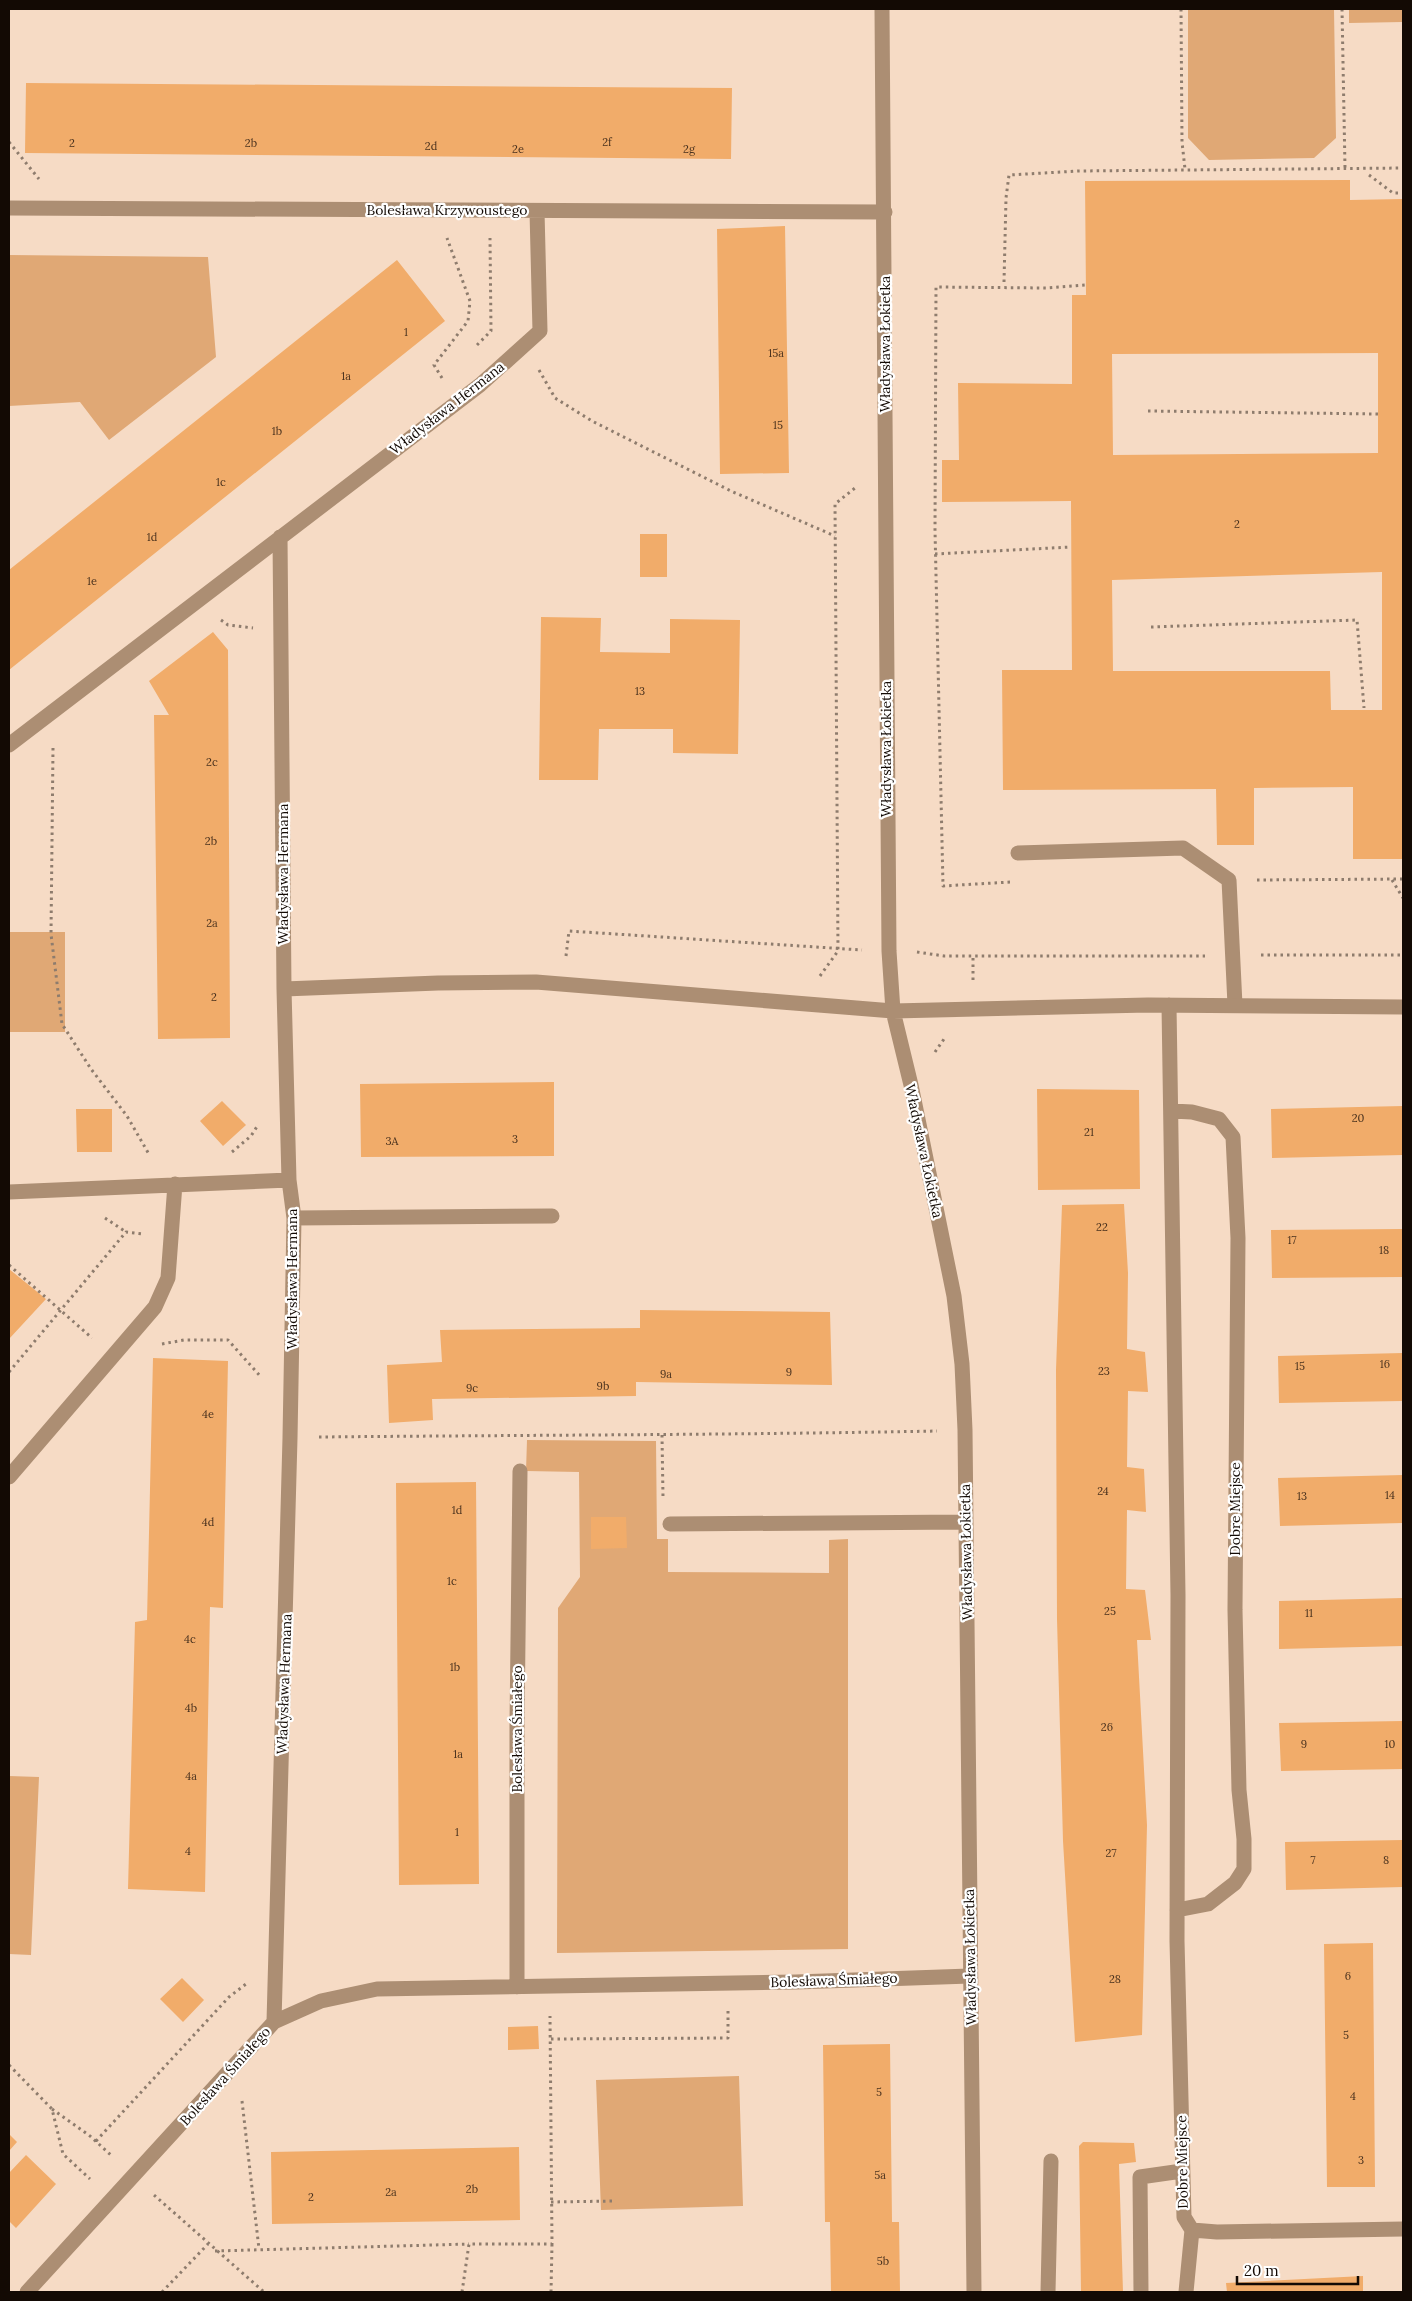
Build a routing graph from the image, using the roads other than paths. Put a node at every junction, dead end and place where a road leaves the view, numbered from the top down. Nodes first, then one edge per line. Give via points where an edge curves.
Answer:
1 (882, 9) edge
2 (9, 208) edge
3 (537, 211) junction
4 (885, 212) junction
5 (280, 537) junction
6 (9, 745) edge
7 (1018, 853) road end
8 (284, 988) junction
9 (1169, 1005) junction
10 (1235, 1005) junction
11 (1403, 1007) edge
12 (893, 1011) junction
13 (1172, 1111) junction
14 (289, 1180) junction
15 (174, 1184) junction
16 (9, 1192) edge
17 (552, 1216) dead end
18 (294, 1218) junction
19 (520, 1471) dead end
20 (9, 1477) edge
21 (966, 1522) junction
22 (670, 1524) dead end
23 (1177, 1910) junction
24 (970, 1976) junction
25 (517, 1987) junction
26 (274, 2022) junction
27 (1051, 2161) dead end
28 (1182, 2171) junction
29 (1192, 2230) junction
30 (1403, 2230) edge
31 (27, 2292) edge
32 (974, 2292) edge
33 (1048, 2292) edge
34 (1141, 2292) edge
35 (1186, 2292) edge

1 - 4 street, Władysława Łokietka
2 - 3 street, Bolesława Krzywoustego
3 - 4 street, Bolesława Krzywoustego
3 - 5 street, Władysława Hermana via 540,331 480,385
4 - 12 street, Władysława Łokietka via 887,822
5 - 6 street, Władysława Hermana
5 - 8 street, Władysława Hermana
7 - 10 street via 1184,848 1229,880
8 - 12 street via 536,982
8 - 14 street, Władysława Hermana
9 - 10 street
9 - 12 street
9 - 13 street, Dobre Miejsce
10 - 11 street
12 - 21 street, Władysława Łokietka via 954,1296 962,1364
13 - 23 street, Dobre Miejsce via 1178,1595
13 - 23 street, Dobre Miejsce via 1219,1119 1233,1137 1238,1238 1234,1610 1244,1839 1244,1869 1235,1883 1208,1904
14 - 15 street
14 - 18 street, Władysława Hermana
15 - 16 street
15 - 20 street via 168,1278 155,1308
17 - 18 street
18 - 26 street, Władysława Hermana
19 - 25 street, Bolesława Śmiałego
21 - 22 street
21 - 24 street, Władysława Łokietka
23 - 28 street, Dobre Miejsce
24 - 25 street, Bolesława Śmiałego
24 - 32 street, Władysława Łokietka
25 - 26 street, Bolesława Śmiałego via 377,1989 321,2001
26 - 31 street, Bolesława Śmiałego
27 - 33 street
28 - 29 street, Dobre Miejsce via 1184,2217
28 - 34 street via 1140,2176
29 - 30 street
29 - 35 street

